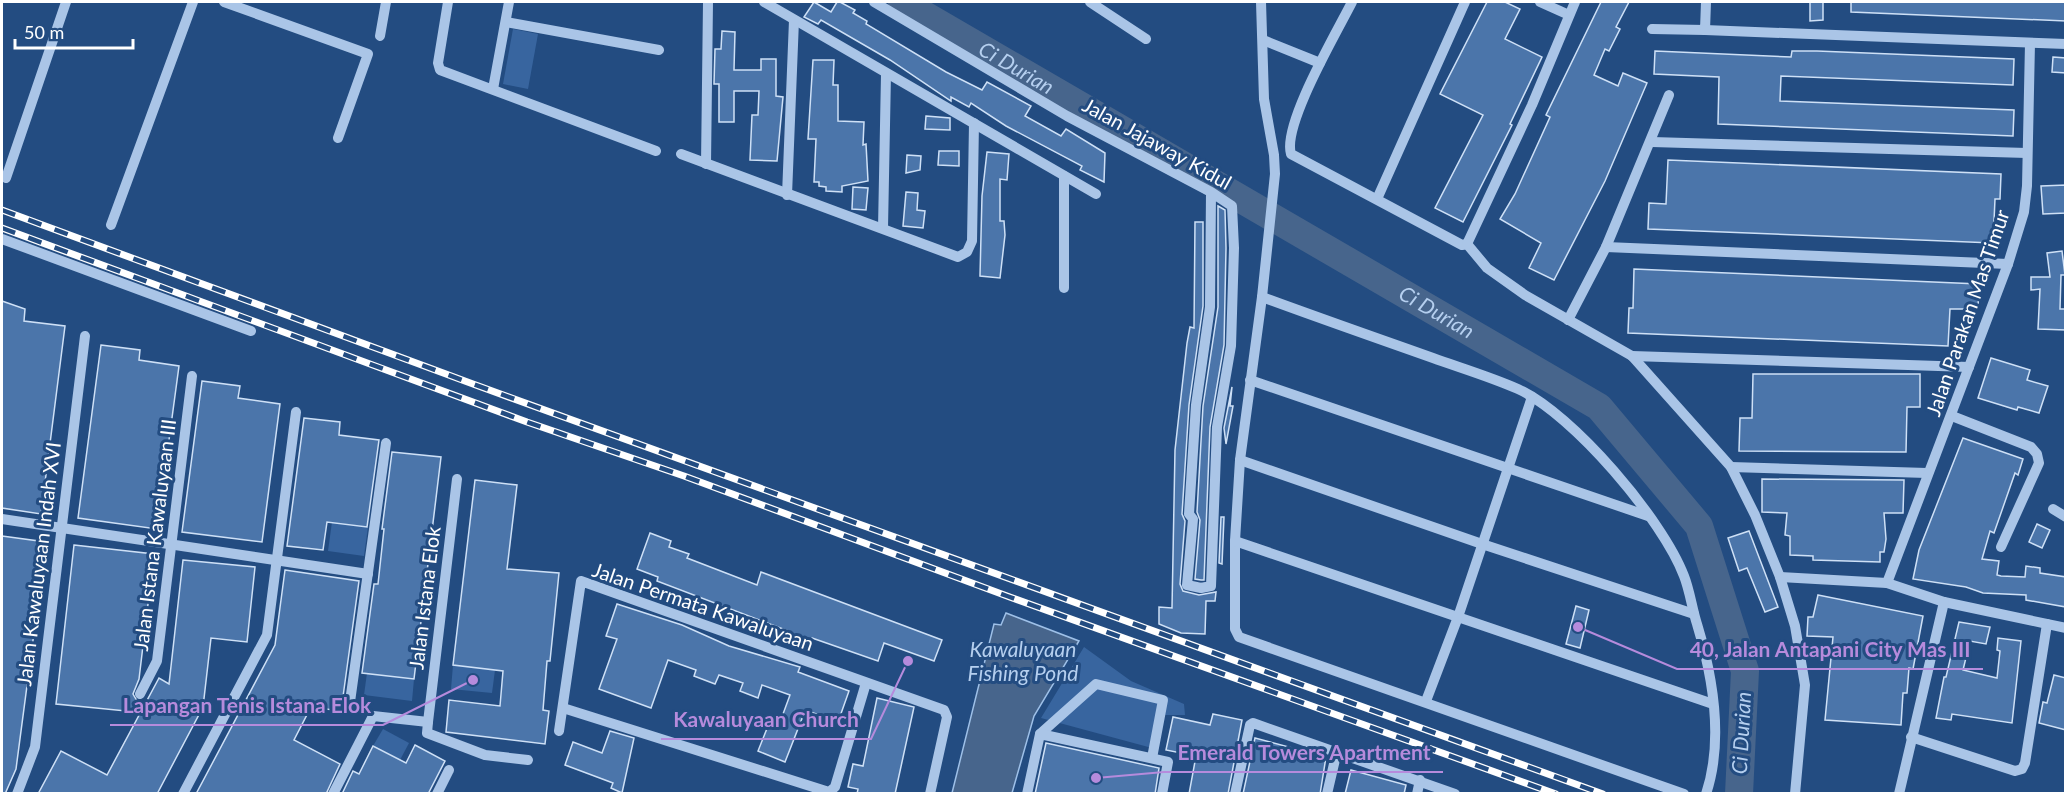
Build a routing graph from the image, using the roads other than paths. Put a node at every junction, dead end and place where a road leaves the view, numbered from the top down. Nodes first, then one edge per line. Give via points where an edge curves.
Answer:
1 (66, 2) edge
2 (193, 2) edge
3 (224, 2) edge
4 (386, 2) edge
5 (448, 2) edge
6 (509, 2) edge
7 (708, 2) edge
8 (764, 2) edge
9 (874, 2) edge
10 (1090, 2) edge
11 (1261, 2) edge
12 (1352, 2) edge
13 (1465, 2) edge
14 (1540, 2) edge
15 (1575, 2) edge
16 (1706, 2) edge
17 (1569, 15) junction
18 (794, 20) junction
19 (506, 22) junction
20 (1652, 29) dead end
21 (1705, 30) junction
22 (380, 36) dead end
23 (1146, 39) dead end
24 (1263, 40) junction
25 (2030, 44) junction
26 (2066, 44) edge
27 (659, 50) dead end
28 (1320, 63) junction
29 (886, 74) junction
30 (494, 89) junction
31 (1669, 95) dead end
32 (974, 123) junction
33 (338, 138) dead end
34 (1652, 142) junction
35 (656, 151) dead end
36 (2027, 153) junction
37 (681, 154) dead end
38 (706, 164) junction
39 (1064, 176) junction
40 (6, 178) dead end
41 (1211, 192) junction
42 (1096, 194) dead end
43 (787, 195) junction
44 (1377, 200) junction
45 (111, 225) dead end
46 (883, 228) junction
47 (2, 239) edge
48 (1467, 244) junction
49 (1606, 247) junction
50 (2008, 264) junction
51 (1064, 288) dead end
52 (1262, 297) junction
53 (1568, 320) junction
54 (251, 331) dead end
55 (86, 336) dead end
56 (1632, 356) junction
57 (1969, 367) junction
58 (192, 376) dead end
59 (1250, 380) junction
60 (1532, 397) junction
61 (296, 412) dead end
62 (1952, 416) junction
63 (386, 442) dead end
64 (1240, 460) junction
65 (1731, 467) junction
66 (1509, 470) junction
67 (1927, 473) junction
68 (457, 479) dead end
69 (2053, 509) dead end
70 (1649, 516) junction
71 (2066, 517) edge
72 (2, 519) edge
73 (60, 527) junction
74 (1235, 541) junction
75 (173, 544) junction
76 (1482, 544) junction
77 (2001, 547) dead end
78 (276, 559) junction
79 (368, 574) junction
80 (1780, 576) junction
81 (1887, 583) junction
82 (1944, 602) junction
83 (1694, 614) junction
84 (1458, 617) junction
85 (2047, 624) junction
86 (2066, 628) edge
87 (866, 684) junction
88 (140, 694) dead end
89 (1426, 701) junction
90 (1713, 704) junction
91 (563, 708) junction
92 (349, 709) dead end
93 (428, 722) junction
94 (559, 731) dead end
95 (1040, 734) junction
96 (1911, 738) junction
97 (1337, 751) junction
98 (1152, 758) junction
99 (528, 760) dead end
100 (449, 770) dead end
101 (1420, 780) junction
102 (17, 794) edge
103 (183, 794) edge
104 (333, 794) edge
105 (437, 794) edge
106 (930, 794) edge
107 (1027, 794) edge
108 (1162, 794) edge
109 (1234, 794) edge
110 (1327, 794) edge
111 (1418, 794) edge
112 (1455, 794) edge
113 (1684, 794) edge
114 (1706, 794) edge
115 (1795, 794) edge
116 (1899, 794) edge

1 - 40 street
2 - 45 street
3 - 33 street via 368,54
4 - 22 street
5 - 30 street via 440,70
6 - 19 street
7 - 38 street
8 - 18 street
9 - 41 street, Jalan Jajaway Kidul via 1067,116
10 - 23 street
11 - 24 street
12 - 28 street
13 - 44 street
14 - 17 street
15 - 17 street
16 - 21 street
17 - 48 street
18 - 29 street
18 - 43 street
19 - 27 street
19 - 30 street
20 - 21 street
21 - 25 street
24 - 28 street
24 - 52 street via 1264,99 1275,174
25 - 26 street
25 - 36 street, Jalan Parakan Mas Timur
28 - 44 street via 1290,132 1288,147 1291,154
29 - 32 street
29 - 46 street
30 - 35 street
31 - 34 street
32 - 39 street
32 - 46 street via 972,241 967,252 958,257
34 - 36 street
34 - 49 street
36 - 50 street, Jalan Parakan Mas Timur via 2024,212
37 - 38 street
38 - 43 street
39 - 42 street
39 - 51 street
41 - 41 street, Jalan Jajaway Kidul via 1232,206 1231,346 1217,427 1210,586 1189,588 1194,436 1210,307
43 - 46 street
44 - 48 street via 1462,245
47 - 54 street
48 - 53 street via 1487,268
49 - 50 street
49 - 53 street
50 - 57 street, Jalan Parakan Mas Timur
52 - 59 street
52 - 60 street
53 - 56 street
55 - 73 street, Jalan Kawaluyaan Indah XVI
56 - 57 street
56 - 65 street
57 - 62 street, Jalan Parakan Mas Timur
58 - 75 street, Jalan Istana Kawaluyaan III
59 - 64 street
59 - 66 street
60 - 66 street
60 - 70 street via 1604,458
61 - 78 street
62 - 67 street, Jalan Parakan Mas Timur
62 - 77 street via 2031,447 2037,454 2039,463
63 - 79 street
64 - 74 street
64 - 76 street
65 - 67 street
65 - 80 street
66 - 70 street
66 - 76 street
67 - 81 street, Jalan Parakan Mas Timur
68 - 93 street, Jalan Istana Elok
69 - 71 street
70 - 83 street via 1684,576
72 - 73 street
73 - 75 street
73 - 102 street, Jalan Kawaluyaan Indah XVI via 35,747
74 - 84 street
74 - 89 street via 1235,629 1239,637
75 - 78 street
75 - 88 street, Jalan Istana Kawaluyaan III via 157,662
76 - 83 street
76 - 84 street
78 - 79 street
78 - 103 street via 267,635
79 - 92 street
80 - 81 street
80 - 115 street via 1804,668
81 - 82 street
82 - 85 street
82 - 96 street
83 - 90 street via 1707,657
84 - 89 street
84 - 90 street
85 - 86 street
85 - 96 street via 2022,769 2015,771
87 - 91 street via 835,787 829,792
87 - 91 street, Jalan Permata Kawaluyaan via 581,581
87 - 106 street, Jalan Permata Kawaluyaan via 948,714
89 - 113 street
90 - 114 street via 1715,748
91 - 94 street, Jalan Permata Kawaluyaan
93 - 99 street via 427,732 484,755
93 - 104 street via 373,716
95 - 98 street
95 - 98 street via 1096,684 1163,700
95 - 107 street
96 - 116 street
97 - 101 street
97 - 109 street via 1253,723
97 - 110 street
98 - 108 street via 1168,762
100 - 105 street
101 - 111 street
101 - 112 street

